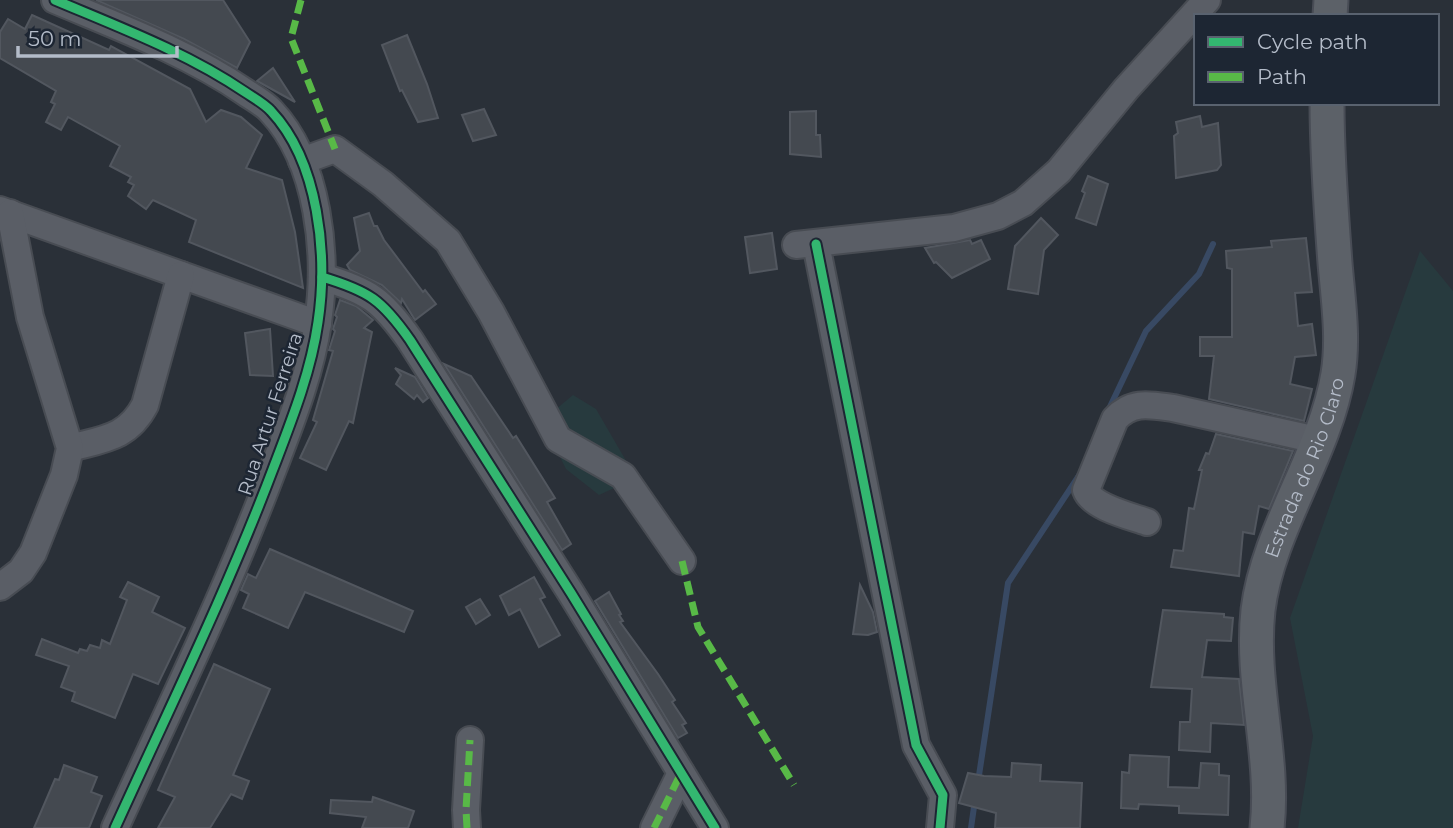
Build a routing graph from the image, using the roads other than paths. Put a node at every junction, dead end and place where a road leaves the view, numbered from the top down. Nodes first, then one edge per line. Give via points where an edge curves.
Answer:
1 (55, 0) edge
2 (1207, 0) edge
3 (1194, 14) edge
4 (1194, 14) edge
5 (1327, 105) edge
6 (302, 162) junction
7 (5, 211) edge
8 (181, 275) junction
9 (323, 277) junction
10 (318, 324) junction
11 (1317, 440) junction
12 (71, 448) junction
13 (1146, 522) dead end
14 (682, 561) dead end
15 (0, 587) edge
16 (470, 740) dead end
17 (681, 773) junction
18 (116, 828) edge
19 (467, 828) edge
20 (654, 828) edge
21 (715, 828) edge
22 (940, 828) edge
23 (1267, 828) edge

1 - 6 street, Rua Artur Ferreira via 223,77 270,110 297,147
2 - 3 street
4 - 22 street via 1059,171 1023,202 998,216 954,228 806,244 916,745 943,795
5 - 11 main road, Estrada do Rio Claro via 1340,348 1333,395
6 - 9 street, Rua Artur Ferreira via 315,202
6 - 14 street via 335,149 448,241 558,439 623,475
7 - 8 street
7 - 12 street via 30,317
8 - 10 street
8 - 12 street via 138,419 117,435
9 - 10 street, Rua Artur Ferreira
9 - 17 street via 373,296 392,314
10 - 18 street, Rua Artur Ferreira via 305,376 255,518
11 - 13 street via 1173,408 1132,406 1115,419 1086,490 1096,502
11 - 23 main road, Estrada do Rio Claro via 1264,576 1258,612
12 - 15 street via 33,553 21,571
16 - 19 street
17 - 20 street
17 - 21 street

